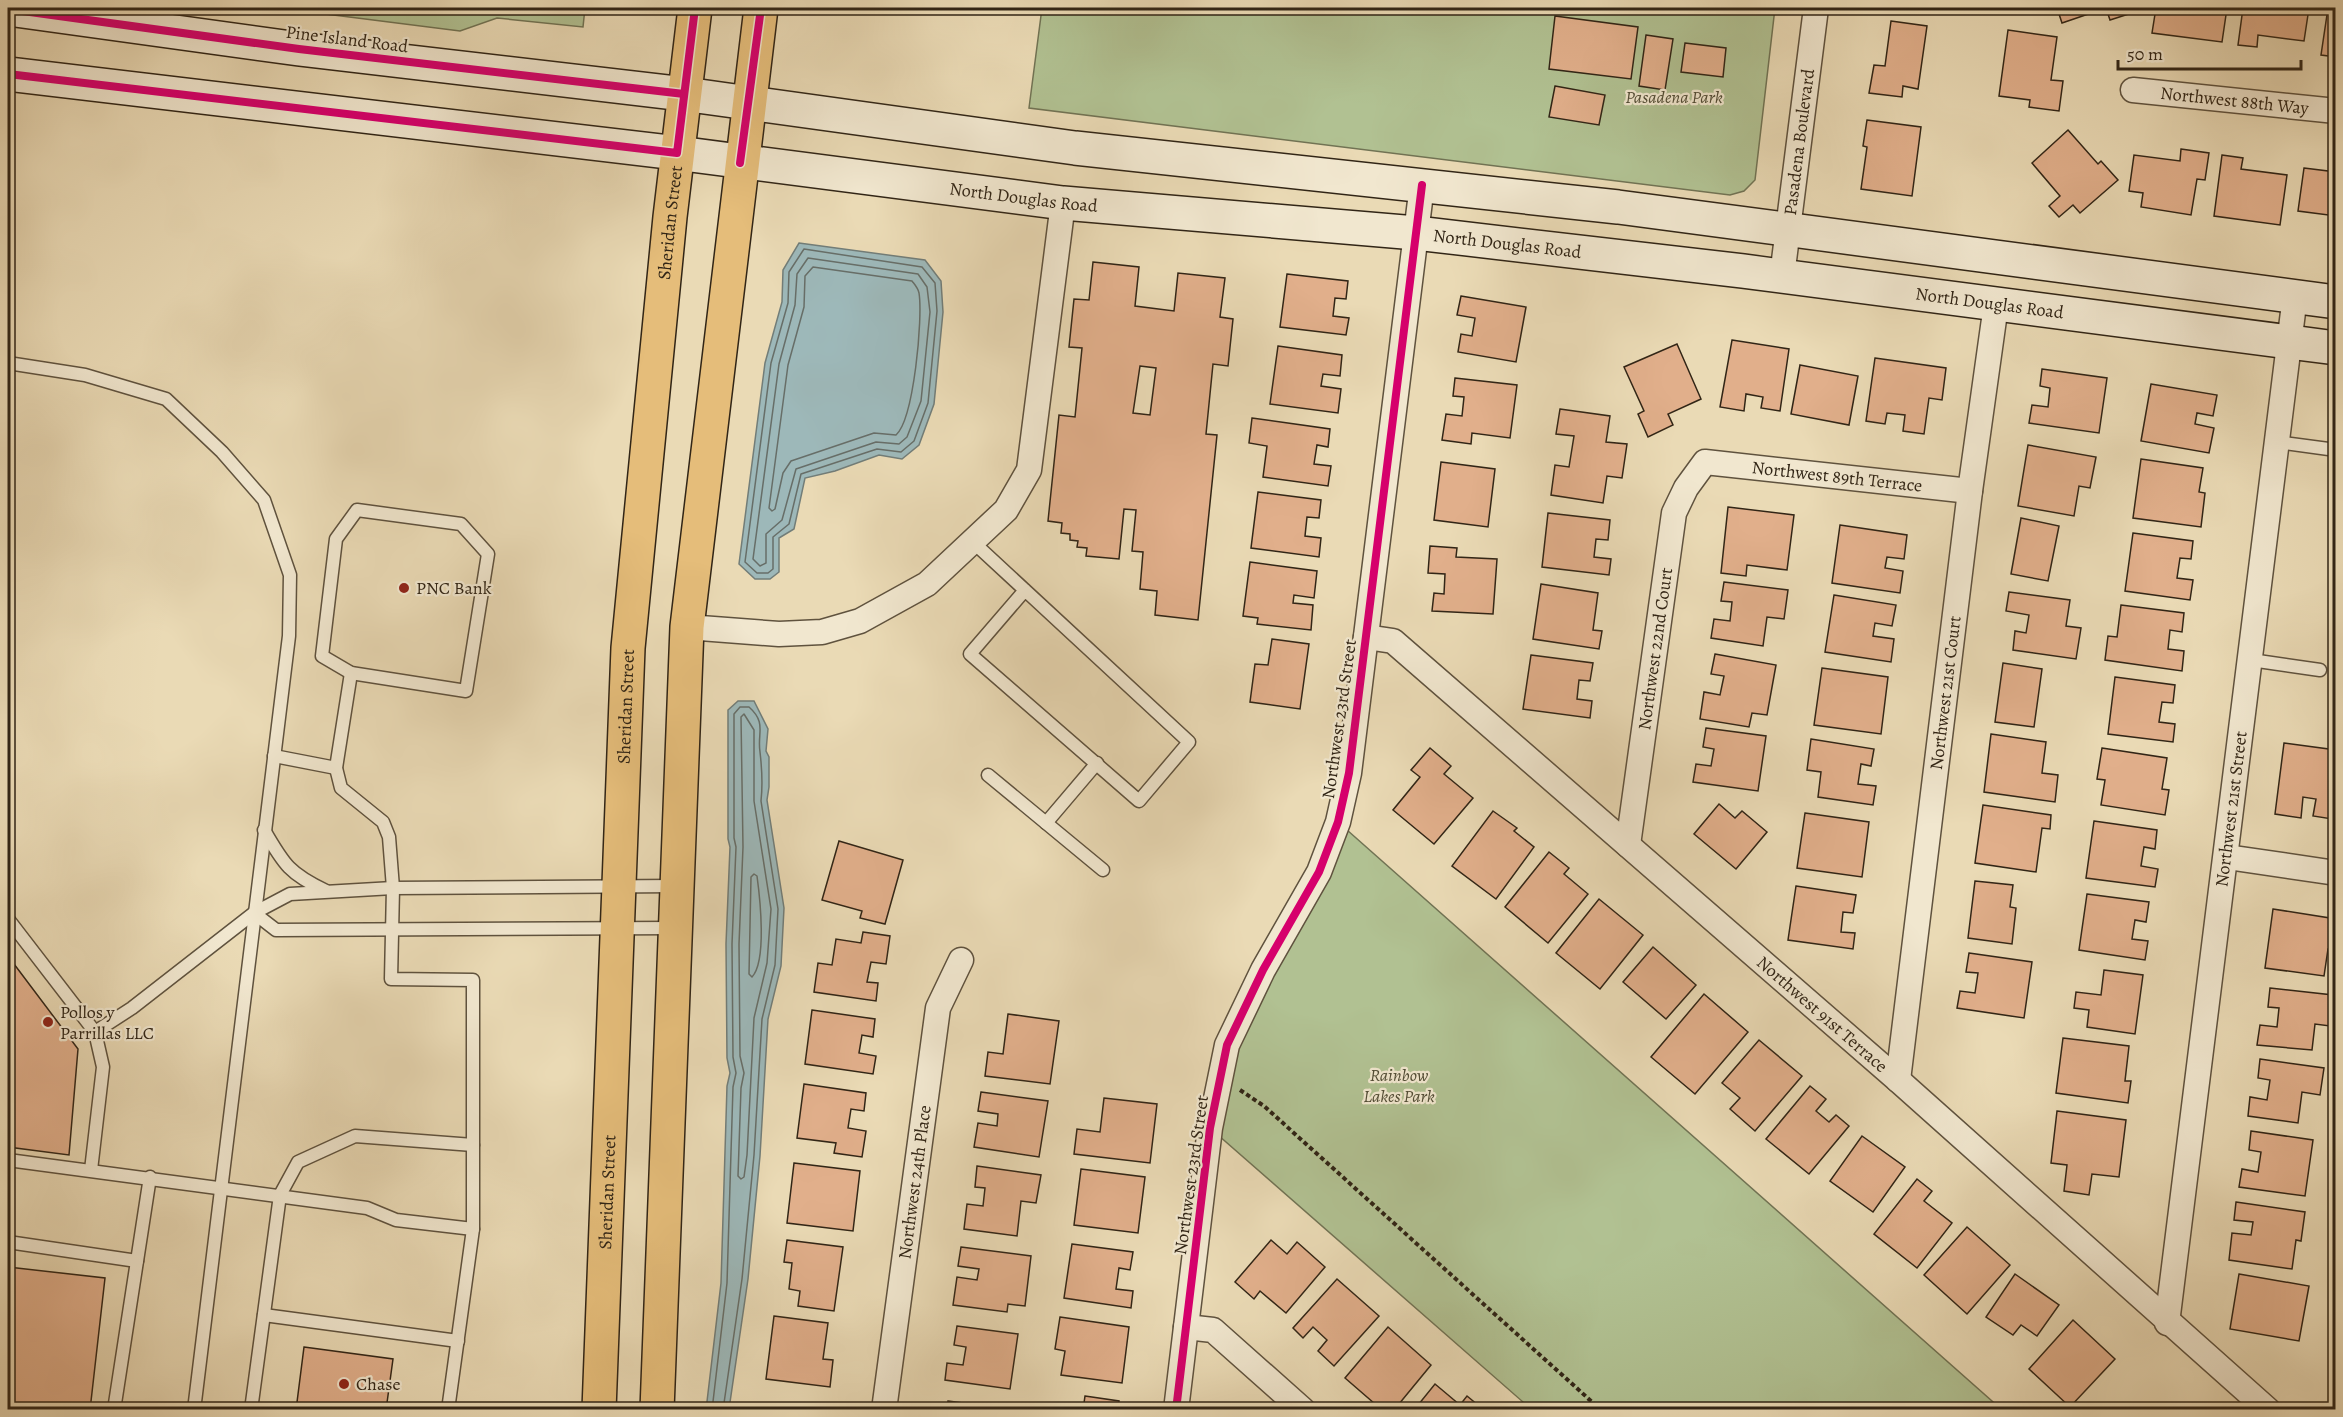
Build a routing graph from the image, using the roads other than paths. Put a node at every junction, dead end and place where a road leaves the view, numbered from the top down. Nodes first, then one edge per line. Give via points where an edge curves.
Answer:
1 (695, 8) edge
2 (761, 8) edge
3 (1816, 8) edge
4 (8, 9) edge
5 (8, 74) edge
6 (2133, 90) dead end
7 (684, 94) junction
8 (748, 104) junction
9 (2336, 111) edge
10 (677, 153) junction
11 (740, 163) junction
12 (1422, 185) junction
13 (1063, 204) junction
14 (1789, 228) junction
15 (1416, 233) junction
16 (1782, 276) junction
17 (2295, 296) junction
18 (2336, 302) edge
19 (1996, 305) junction
20 (2289, 342) junction
21 (2336, 348) edge
22 (8, 363) edge
23 (2277, 442) junction
24 (2336, 450) edge
25 (1705, 462) joint
26 (1970, 491) junction
27 (973, 542) junction
28 (1025, 590) junction
29 (687, 627) junction
30 (1366, 637) junction
31 (2251, 660) junction
32 (2320, 669) dead end
33 (351, 673) junction
34 (274, 756) junction
35 (1097, 764) junction
36 (336, 768) junction
37 (988, 775) dead end
38 (1047, 823) junction
39 (264, 830) junction
40 (1628, 845) junction
41 (2227, 857) junction
42 (1103, 870) dead end
43 (2336, 873) edge
44 (618, 886) junction
45 (677, 886) junction
46 (393, 888) junction
47 (327, 892) junction
48 (254, 912) junction
49 (8, 919) edge
50 (617, 928) junction
51 (675, 928) junction
52 (392, 930) junction
53 (961, 960) dead end
54 (95, 1032) junction
55 (1898, 1080) junction
56 (473, 1144) junction
57 (8, 1160) edge
58 (91, 1170) junction
59 (150, 1178) junction
60 (221, 1187) junction
61 (280, 1196) junction
62 (473, 1229) junction
63 (8, 1242) edge
64 (137, 1261) junction
65 (264, 1315) junction
66 (2167, 1323) junction
67 (1186, 1327) junction
68 (458, 1341) junction
69 (114, 1410) edge
70 (194, 1410) edge
71 (251, 1410) edge
72 (448, 1410) edge
73 (599, 1410) edge
74 (657, 1410) edge
75 (884, 1410) edge
76 (1176, 1410) edge
77 (1303, 1410) edge
78 (2268, 1410) edge

1 - 7 main road, Sheridan Street
2 - 8 main road
3 - 14 street, Pasadena Boulevard
4 - 7 main road, Pine Island Road via 299,49
5 - 10 main road
6 - 9 street, Northwest 88th Way
7 - 8 main road
7 - 10 main road, Sheridan Street
8 - 11 main road
8 - 12 main road via 1075,148
10 - 11 main road, North Douglas Road
10 - 44 main road, Sheridan Street via 628,648
11 - 13 main road, North Douglas Road
11 - 29 main road
12 - 14 main road
12 - 15 street, Northwest 23rd Street
13 - 15 main road, North Douglas Road
13 - 27 street via 1029,470 1006,510
14 - 16 street, Pasadena Boulevard
14 - 17 main road
15 - 16 main road, North Douglas Road
15 - 30 street, Northwest 23rd Street
16 - 19 main road, North Douglas Road
17 - 18 main road
17 - 20 street, Northwest 21st Street
19 - 20 main road, North Douglas Road
19 - 26 street, Northwest 21st Court
20 - 21 main road, North Douglas Road
20 - 23 street, Northwest 21st Street
22 - 34 lane via 64,370 166,399 222,452 264,500 290,575 289,636
23 - 24 lane
23 - 31 street, Northwest 21st Street
25 - 26 street, Northwest 89th Terrace
25 - 40 street, Northwest 22nd Court via 1674,513
26 - 55 street, Northwest 21st Court
27 - 28 lane
27 - 29 street via 927,584 860,621 822,632 779,634
28 - 35 lane via 970,654
28 - 35 lane via 1189,742 1139,801
29 - 45 main road
30 - 40 street, Northwest 91st Terrace via 1393,641
30 - 67 street, Northwest 23rd Street via 1349,773 1338,822 1319,872 1263,970 1227,1045 1210,1128
31 - 32 lane
31 - 41 street, Northwest 21st Street
33 - 33 lane via 322,656 336,539 357,510 460,524 488,554 466,691
33 - 36 lane
34 - 36 lane
34 - 39 lane
35 - 38 lane
36 - 46 lane via 341,788 382,822 389,837
37 - 38 lane
38 - 42 lane
39 - 47 lane via 284,865
39 - 48 lane
40 - 55 street, Northwest 91st Terrace
41 - 43 street
41 - 66 street, Northwest 21st Street
44 - 45 lane
44 - 46 lane
44 - 50 main road, Sheridan Street
45 - 51 main road
46 - 47 lane
46 - 52 lane
47 - 48 lane via 290,894
48 - 52 lane via 276,930
48 - 54 lane via 132,1008
48 - 60 lane
49 - 54 lane
50 - 51 lane
50 - 52 lane
50 - 73 main road, Sheridan Street
51 - 74 main road
52 - 56 lane via 391,979 473,980
53 - 75 street, Northwest 24th Place via 938,1008
54 - 58 lane via 103,1067
55 - 66 street, Northwest 91st Terrace
56 - 61 lane via 355,1136 298,1162
56 - 62 lane
57 - 58 lane
58 - 59 lane
59 - 60 lane
59 - 64 lane
60 - 61 lane
60 - 70 lane
61 - 62 lane via 367,1208 396,1220
61 - 65 lane
62 - 68 lane
63 - 64 lane
64 - 69 lane
65 - 68 lane
65 - 71 lane
66 - 78 street, Northwest 91st Terrace
67 - 76 street, Northwest 23rd Street
67 - 77 street via 1214,1330
68 - 72 lane

